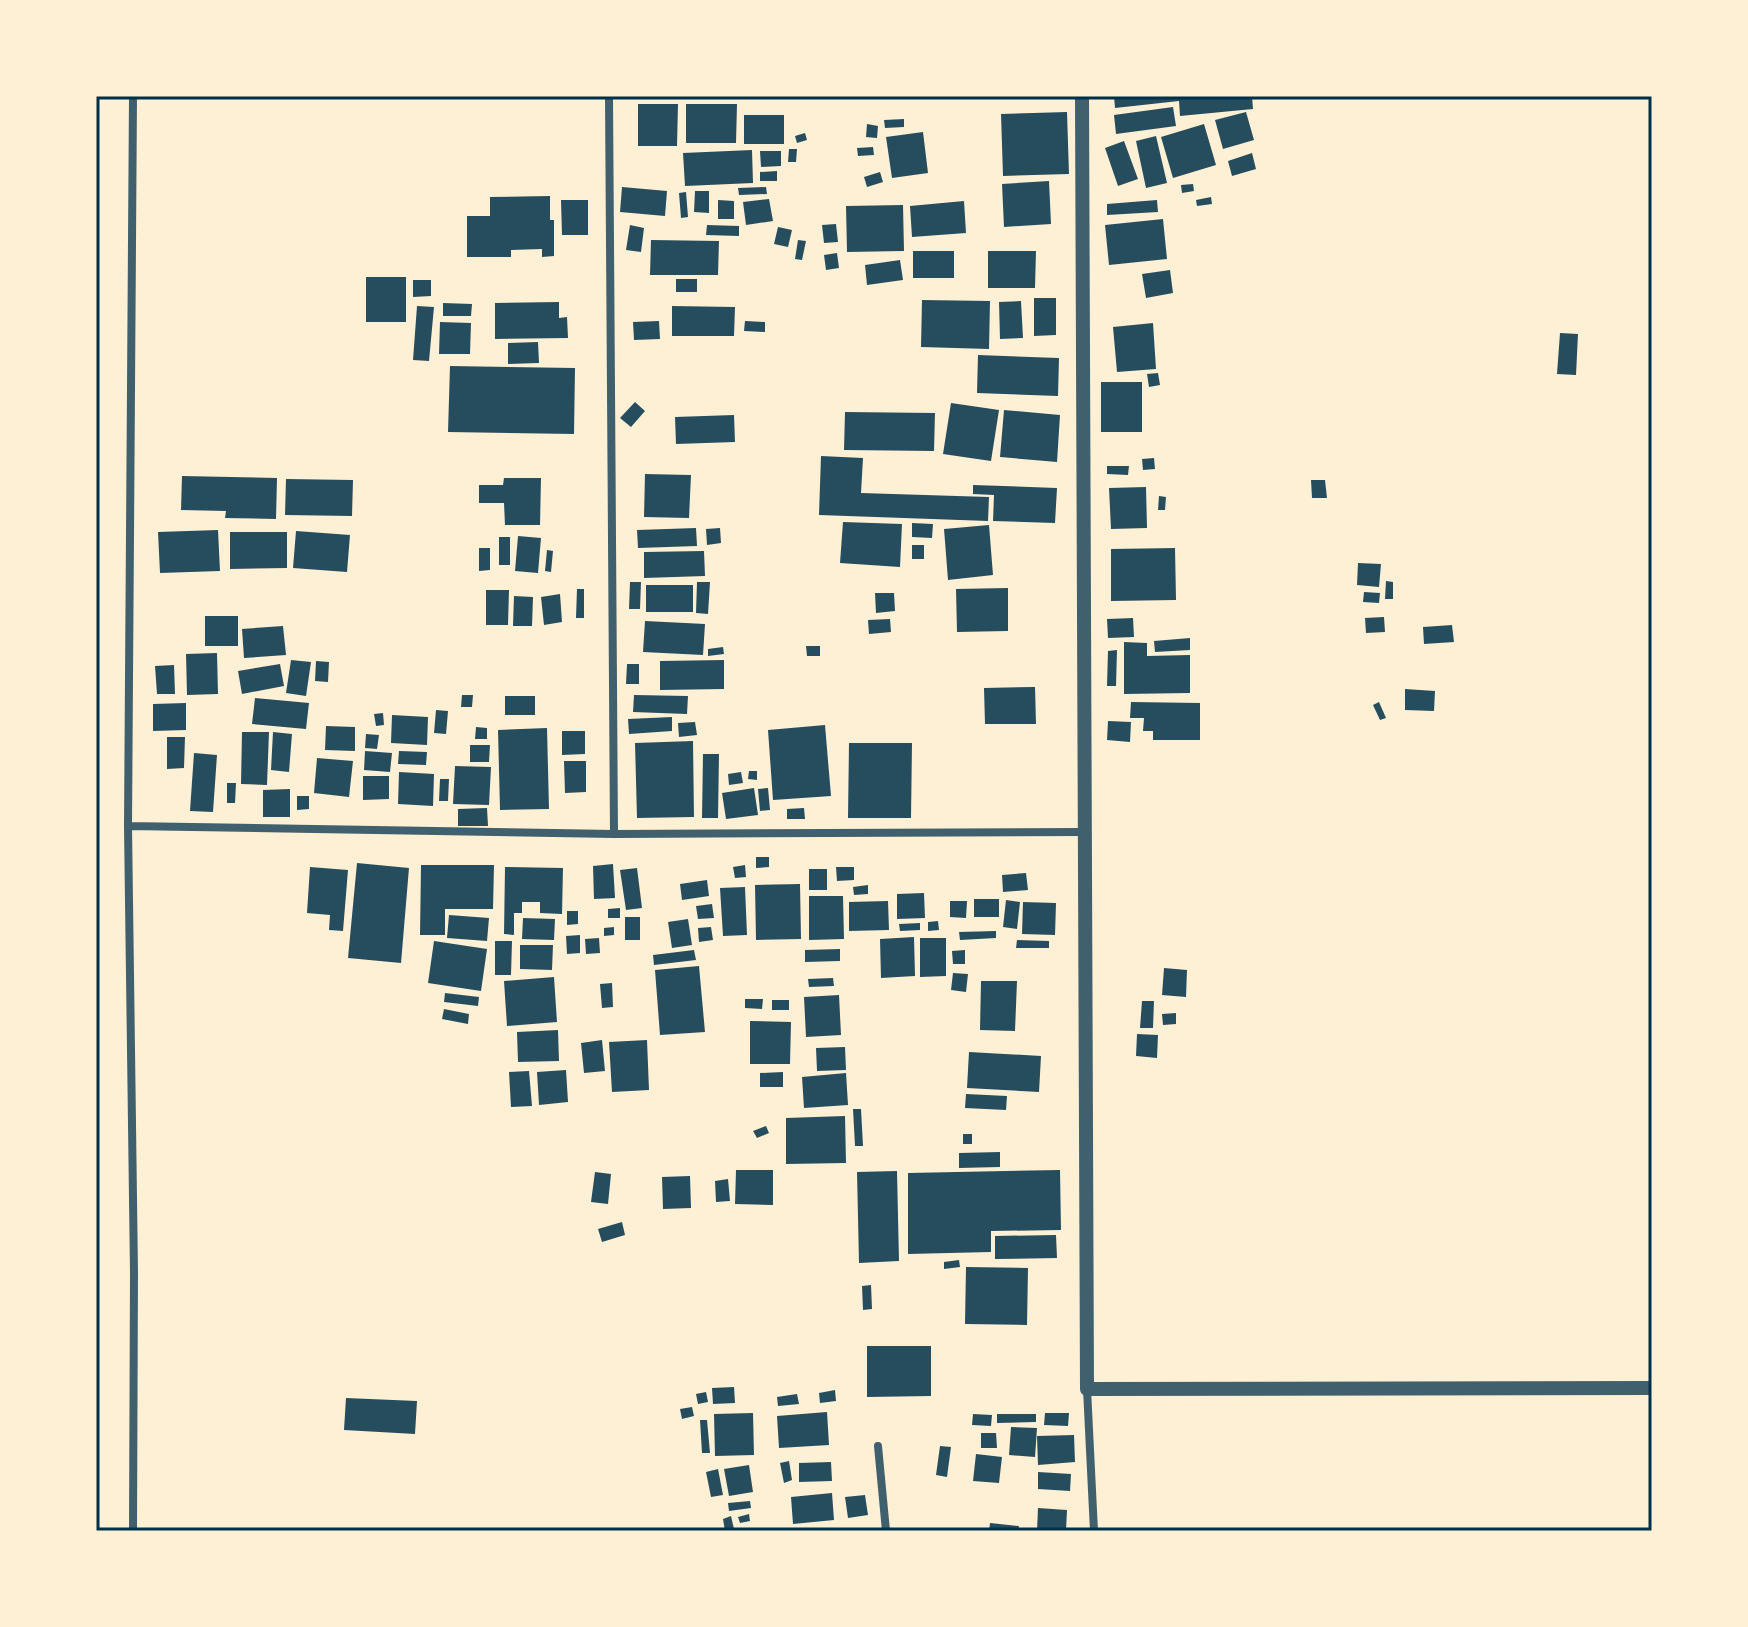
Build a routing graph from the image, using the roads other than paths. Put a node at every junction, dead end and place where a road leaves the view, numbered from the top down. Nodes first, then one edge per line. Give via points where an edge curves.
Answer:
1 (133, 96) edge
2 (609, 96) edge
3 (1082, 96) edge
4 (128, 826) junction
5 (1084, 832) junction
6 (614, 834) junction
7 (1652, 1388) edge
8 (1087, 1389) junction
9 (878, 1446) dead end
10 (133, 1531) edge
11 (886, 1531) edge
12 (1094, 1531) edge

1 - 4 street
2 - 6 street
3 - 5 street
4 - 6 street
4 - 10 street
5 - 6 street
5 - 8 street
7 - 8 street
8 - 12 street
9 - 11 street

